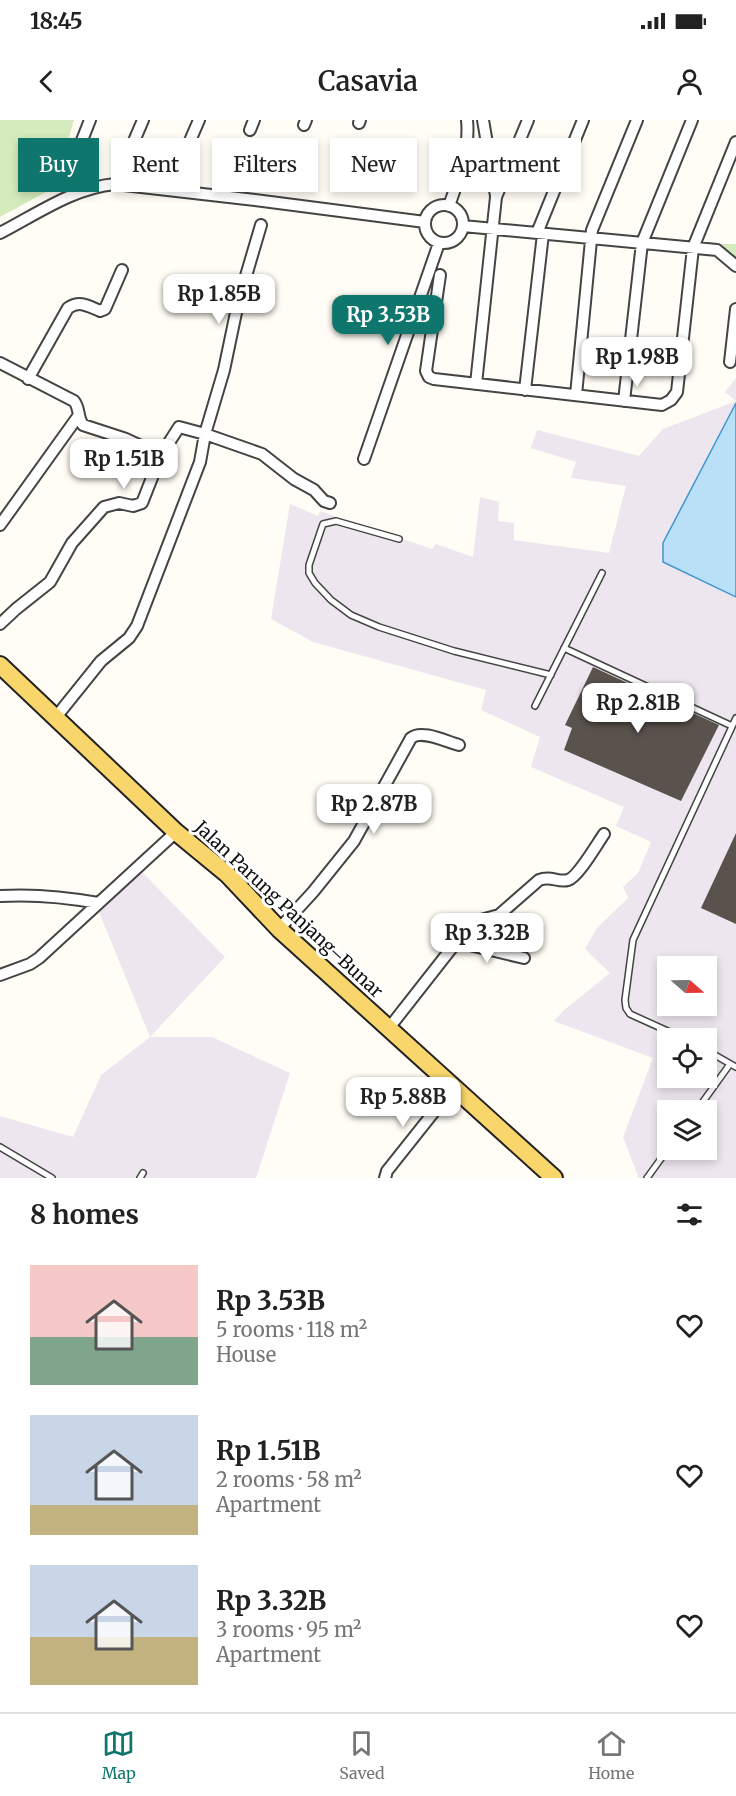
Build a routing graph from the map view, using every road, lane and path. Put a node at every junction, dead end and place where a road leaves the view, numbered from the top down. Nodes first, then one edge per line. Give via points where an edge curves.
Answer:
1 (90, 120) edge
2 (143, 120) edge
3 (199, 120) edge
4 (467, 120) edge
5 (483, 120) edge
6 (528, 120) edge
7 (583, 120) edge
8 (637, 120) edge
9 (693, 120) edge
10 (82, 138) edge
11 (135, 138) edge
12 (191, 138) edge
13 (736, 142) edge
14 (496, 197) junction
15 (449, 206) junction
16 (425, 222) junction
17 (261, 225) dead end
18 (463, 226) junction
19 (493, 229) junction
20 (0, 233) edge
21 (540, 233) junction
22 (592, 238) junction
23 (439, 243) junction
24 (642, 243) junction
25 (693, 248) junction
26 (736, 266) edge
27 (122, 270) dead end
28 (440, 275) dead end
29 (736, 309) edge
30 (730, 362) dead end
31 (0, 363) edge
32 (27, 379) junction
33 (476, 384) junction
34 (525, 390) junction
35 (576, 395) junction
36 (624, 400) junction
37 (79, 415) junction
38 (205, 434) junction
39 (161, 455) junction
40 (364, 459) dead end
41 (330, 503) dead end
42 (0, 525) edge
43 (399, 539) dead end
44 (602, 573) dead end
45 (0, 624) edge
46 (564, 648) junction
47 (1, 668) edge
48 (551, 675) junction
49 (535, 706) dead end
50 (56, 717) junction
51 (736, 718) edge
52 (732, 726) junction
53 (459, 745) dead end
54 (176, 832) junction
55 (603, 834) dead end
56 (0, 896) edge
57 (98, 903) junction
58 (279, 929) junction
59 (457, 942) junction
60 (524, 958) dead end
61 (0, 975) edge
62 (389, 1028) junction
63 (661, 1028) edge
64 (717, 1056) edge
65 (733, 1065) edge
66 (453, 1088) junction
67 (705, 1100) edge
68 (0, 1147) edge
69 (660, 1160) edge
70 (52, 1178) edge
71 (385, 1178) edge
72 (554, 1178) edge
73 (647, 1178) edge

1 - 10 street
2 - 11 street
3 - 12 street
4 - 15 street via 466,155
5 - 14 street
6 - 14 street
7 - 21 street
8 - 22 street
9 - 24 street
13 - 25 street
14 - 19 street
15 - 16 street via 430,210
15 - 18 street via 459,213
16 - 20 street via 115,184 73,194
16 - 23 street via 428,235
17 - 38 street
18 - 19 street
18 - 23 street via 452,241
19 - 21 street
19 - 33 street
21 - 22 street
21 - 34 street
22 - 24 street
22 - 35 street
23 - 40 street
24 - 25 street
24 - 36 street
25 - 26 street via 717,250
25 - 36 street via 677,392 662,405
27 - 32 street via 105,309 100,311 82,303 68,308
28 - 33 street via 426,371 434,380
29 - 30 street
31 - 32 street
32 - 37 street via 74,400
33 - 34 street
34 - 35 street
35 - 36 street
37 - 39 street via 83,425
37 - 42 street
38 - 39 street via 179,427
38 - 41 street via 261,454
38 - 50 street via 200,462 137,626 129,638 101,661
39 - 45 street via 142,503 104,507 72,543 50,582
43 - 48 lane via 336,521 323,524 309,573 331,600 351,615 454,651
44 - 46 lane
46 - 48 lane
46 - 52 lane
47 - 50 main road, Jalan Parung Panjang–Bunar
48 - 49 lane
50 - 54 main road, Jalan Parung Panjang–Bunar
51 - 52 lane
52 - 63 lane via 630,951 626,1008 630,1014
53 - 58 street via 422,735 411,738 354,841
54 - 57 street
54 - 58 main road, Jalan Parung Panjang–Bunar via 226,874
55 - 59 street via 574,878 539,880 499,915 469,926
56 - 57 street via 71,897
57 - 61 street via 39,958
58 - 62 main road, Jalan Parung Panjang–Bunar
59 - 60 street
59 - 62 street
62 - 66 main road, Jalan Parung Panjang–Bunar
64 - 65 lane
65 - 67 lane
66 - 71 street
66 - 72 main road, Jalan Parung Panjang–Bunar
68 - 70 lane
69 - 73 lane

